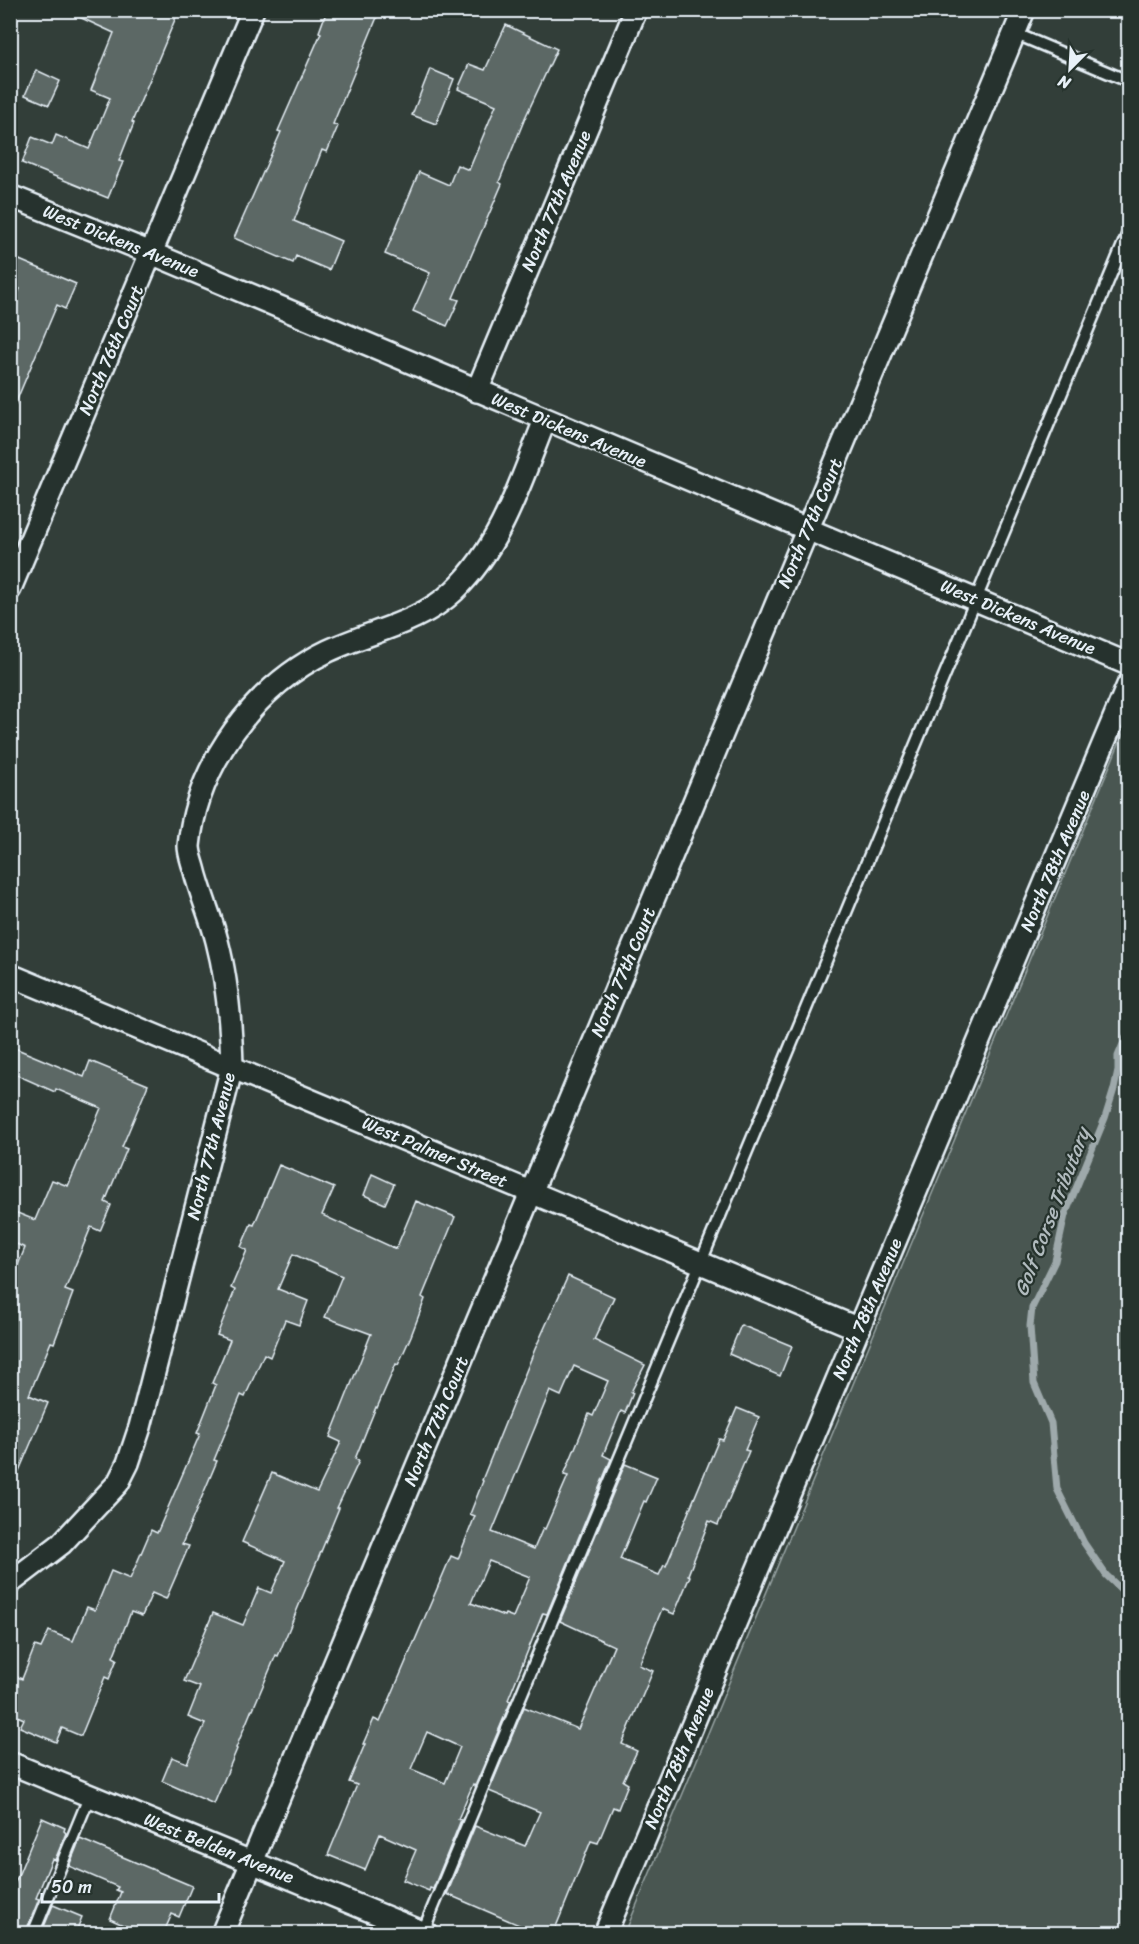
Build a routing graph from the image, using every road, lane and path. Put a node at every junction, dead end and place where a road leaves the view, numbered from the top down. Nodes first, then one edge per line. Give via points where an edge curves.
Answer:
1 (253, 10) edge
2 (636, 10) edge
3 (1024, 10) edge
4 (1014, 33) junction
5 (1128, 81) edge
6 (10, 196) edge
7 (1128, 233) edge
8 (152, 253) junction
9 (477, 391) junction
10 (545, 420) junction
11 (808, 530) junction
12 (10, 589) edge
13 (976, 600) junction
14 (1128, 664) edge
15 (1128, 685) edge
16 (10, 975) edge
17 (232, 1067) junction
18 (531, 1192) junction
19 (701, 1263) junction
20 (859, 1329) junction
21 (10, 1583) edge
22 (10, 1763) edge
23 (90, 1795) junction
24 (252, 1861) junction
25 (424, 1933) edge
26 (33, 1934) edge
27 (222, 1934) edge
28 (605, 1934) edge

1 - 8 street, North 76th Court
2 - 9 street, North 77th Avenue
3 - 4 street, North 77th Court
4 - 5 lane
4 - 11 street, North 77th Court
6 - 8 street, West Dickens Avenue
7 - 13 lane
8 - 9 street, West Dickens Avenue
8 - 12 street, North 76th Court
9 - 10 street, West Dickens Avenue
10 - 11 street, West Dickens Avenue
10 - 17 street, North 77th Avenue via 503,525 482,561 453,592 424,614 329,650 292,671 261,697 226,743 204,786 193,819 189,849 226,982
11 - 13 street, West Dickens Avenue
11 - 18 street, North 77th Court
13 - 14 street, West Dickens Avenue
13 - 19 lane
15 - 20 street, North 78th Avenue
16 - 17 street, West Palmer Street
17 - 18 street, West Palmer Street
17 - 21 street, North 77th Avenue via 128,1463 118,1483 84,1521
18 - 19 street, West Palmer Street
18 - 24 street, North 77th Court
19 - 20 street, West Palmer Street
19 - 25 lane
20 - 28 street, North 78th Avenue
22 - 23 street, West Belden Avenue
23 - 24 street, West Belden Avenue
23 - 26 lane
24 - 25 street, West Belden Avenue
24 - 27 street, North 77th Court

